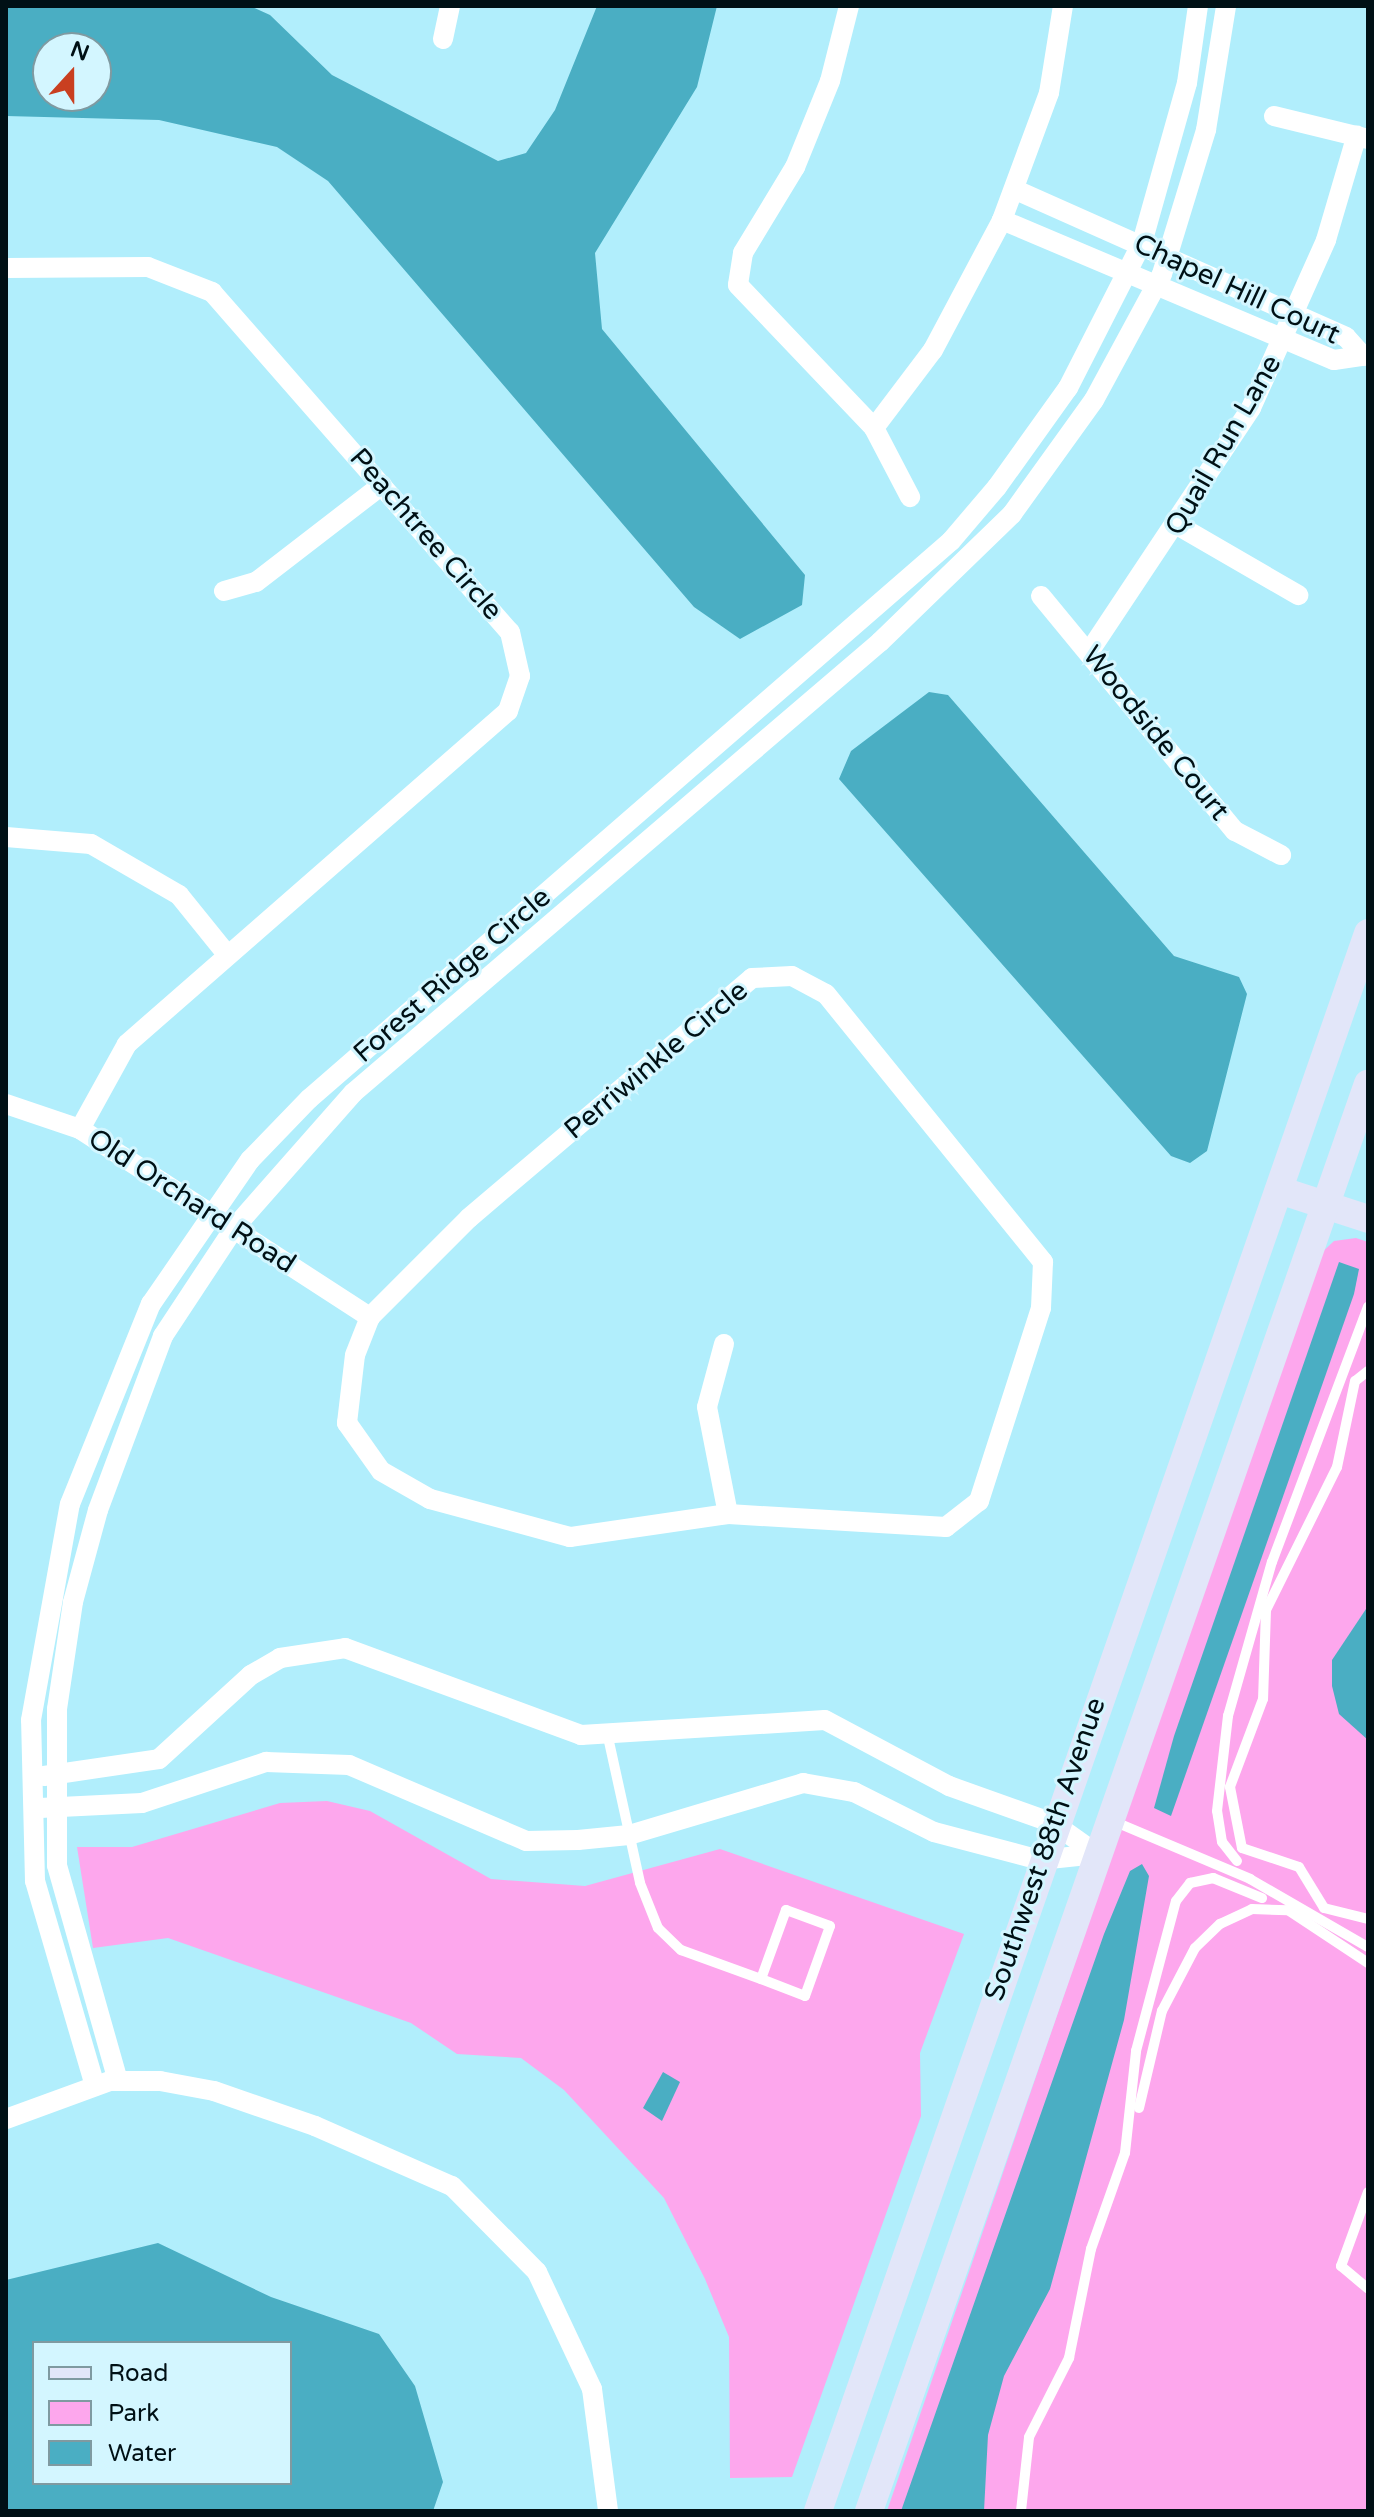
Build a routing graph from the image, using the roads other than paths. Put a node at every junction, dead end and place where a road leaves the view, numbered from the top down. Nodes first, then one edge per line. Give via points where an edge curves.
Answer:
1 (450, 6) edge
2 (849, 6) edge
3 (1063, 6) edge
4 (1198, 6) edge
5 (1226, 6) edge
6 (443, 39) dead end
7 (1274, 116) dead end
8 (1363, 137) edge
9 (1014, 189) junction
10 (1002, 220) junction
11 (1142, 243) junction
12 (1169, 254) junction
13 (6, 268) edge
14 (1126, 273) junction
15 (1156, 285) junction
16 (1295, 313) junction
17 (1284, 339) junction
18 (874, 428) junction
19 (382, 485) junction
20 (910, 497) dead end
21 (1179, 526) junction
22 (224, 591) dead end
23 (1298, 595) dead end
24 (1041, 596) dead end
25 (1091, 649) junction
26 (6, 837) edge
27 (1281, 855) dead end
28 (1368, 933) edge
29 (225, 952) junction
30 (1368, 1084) edge
31 (6, 1104) edge
32 (80, 1129) junction
33 (1279, 1190) junction
34 (1326, 1205) junction
35 (213, 1212) junction
36 (1368, 1219) edge
37 (235, 1227) junction
38 (1368, 1306) edge
39 (370, 1317) junction
40 (724, 1344) dead end
41 (1368, 1371) edge
42 (728, 1514) junction
43 (608, 1737) junction
44 (54, 1776) junction
45 (28, 1777) junction
46 (28, 1807) junction
47 (54, 1808) junction
48 (1111, 1821) junction
49 (1053, 1823) junction
50 (629, 1835) junction
51 (1097, 1854) junction
52 (1040, 1860) junction
53 (1237, 1861) dead end
54 (1262, 1898) dead end
55 (1368, 1919) edge
56 (1368, 1947) edge
57 (1368, 1963) edge
58 (761, 1979) junction
59 (118, 2081) junction
60 (95, 2086) junction
61 (1139, 2108) dead end
62 (6, 2119) edge
63 (1368, 2192) edge
64 (1368, 2289) edge
65 (608, 2511) edge
66 (818, 2511) edge
67 (869, 2511) edge
68 (1021, 2511) edge

1 - 6 street
2 - 18 street via 830,81 795,167 743,253 738,285
3 - 9 street via 1049,93
4 - 11 street, Forest Ridge Circle via 1184,97
5 - 12 street, Forest Ridge Circle via 1217,84
7 - 8 street
8 - 16 street, Quail Run Lane
9 - 10 street
9 - 11 street, Chapel Hill Court
10 - 14 street, Chapel Hill Court
10 - 18 street via 933,350
11 - 12 street, Chapel Hill Court
11 - 14 street, Forest Ridge Circle
12 - 15 street, Forest Ridge Circle
12 - 16 street, Chapel Hill Court
13 - 19 street, Peachtree Circle via 148,267 212,292
14 - 15 street, Chapel Hill Court
14 - 35 street, Forest Ridge Circle via 1054,410 951,541 309,1099
15 - 17 street, Chapel Hill Court
15 - 37 street, Forest Ridge Circle via 1057,457 947,583 353,1093
16 - 17 street, Quail Run Lane
16 - 17 street, Chapel Hill Court via 1346,337 1363,356 1334,360
17 - 21 street, Quail Run Lane
18 - 20 street
19 - 22 street via 256,582
19 - 29 street, Peachtree Circle via 510,632 520,676 508,711
21 - 23 street
21 - 25 street, Quail Run Lane
24 - 25 street, Woodside Court
25 - 27 street, Woodside Court via 1235,831
26 - 29 street via 91,844 179,895
28 - 33 main road, Southwest 88th Avenue
29 - 32 street, Peachtree Circle via 127,1044
30 - 34 main road, Southwest 88th Avenue
31 - 32 street, Old Orchard Road
32 - 35 street, Old Orchard Road
33 - 34 main road
33 - 49 main road, Southwest 88th Avenue
34 - 36 main road
34 - 48 main road, Southwest 88th Avenue
35 - 37 street, Old Orchard Road
35 - 45 street, Forest Ridge Circle via 151,1304 78,1480 38,1657
37 - 39 street, Old Orchard Road
37 - 44 street, Forest Ridge Circle via 163,1336 130,1410 73,1602
38 - 53 lane via 1272,1562 1228,1716 1217,1811 1222,1842
39 - 42 street, Perriwinkle Circle via 355,1355 347,1423 381,1471 430,1499 570,1537
39 - 42 street, Perriwinkle Circle via 469,1218 752,978 792,976 826,994 1043,1262 1041,1308 979,1501 946,1527
40 - 42 street via 707,1407
41 - 55 lane via 1355,1381 1337,1467 1266,1610 1263,1699 1230,1787 1242,1848 1299,1867 1324,1908
43 - 44 street via 533,1718 383,1658 324,1647 251,1675 159,1759
43 - 49 street via 825,1720 949,1786
43 - 50 lane
44 - 45 street
44 - 47 street, Forest Ridge Circle
45 - 46 street, Forest Ridge Circle
46 - 47 street
46 - 60 street, Forest Ridge Circle via 45,1936
47 - 50 street via 142,1803 266,1762 313,1763 349,1765 411,1787 526,1841
47 - 59 street, Forest Ridge Circle via 66,1914 103,2012
48 - 51 main road, Southwest 88th Avenue
48 - 56 lane via 1250,1879
49 - 51 street
49 - 52 main road, Southwest 88th Avenue
50 - 52 street via 803,1783 854,1792 934,1832
50 - 58 lane via 658,1928 681,1950
51 - 52 street
51 - 67 main road, Southwest 88th Avenue
52 - 66 main road, Southwest 88th Avenue
54 - 68 lane via 1213,1878 1190,1883 1176,1901 1136,2051 1125,2153 1091,2249 1069,2358 1029,2437
57 - 61 lane via 1288,1910 1252,1909 1220,1924 1195,1948 1162,2011
58 - 58 lane via 805,1996 830,1926 786,1910
59 - 60 street
59 - 65 street via 214,2091 452,2186 537,2272 592,2389
60 - 62 street
63 - 64 lane via 1341,2266

